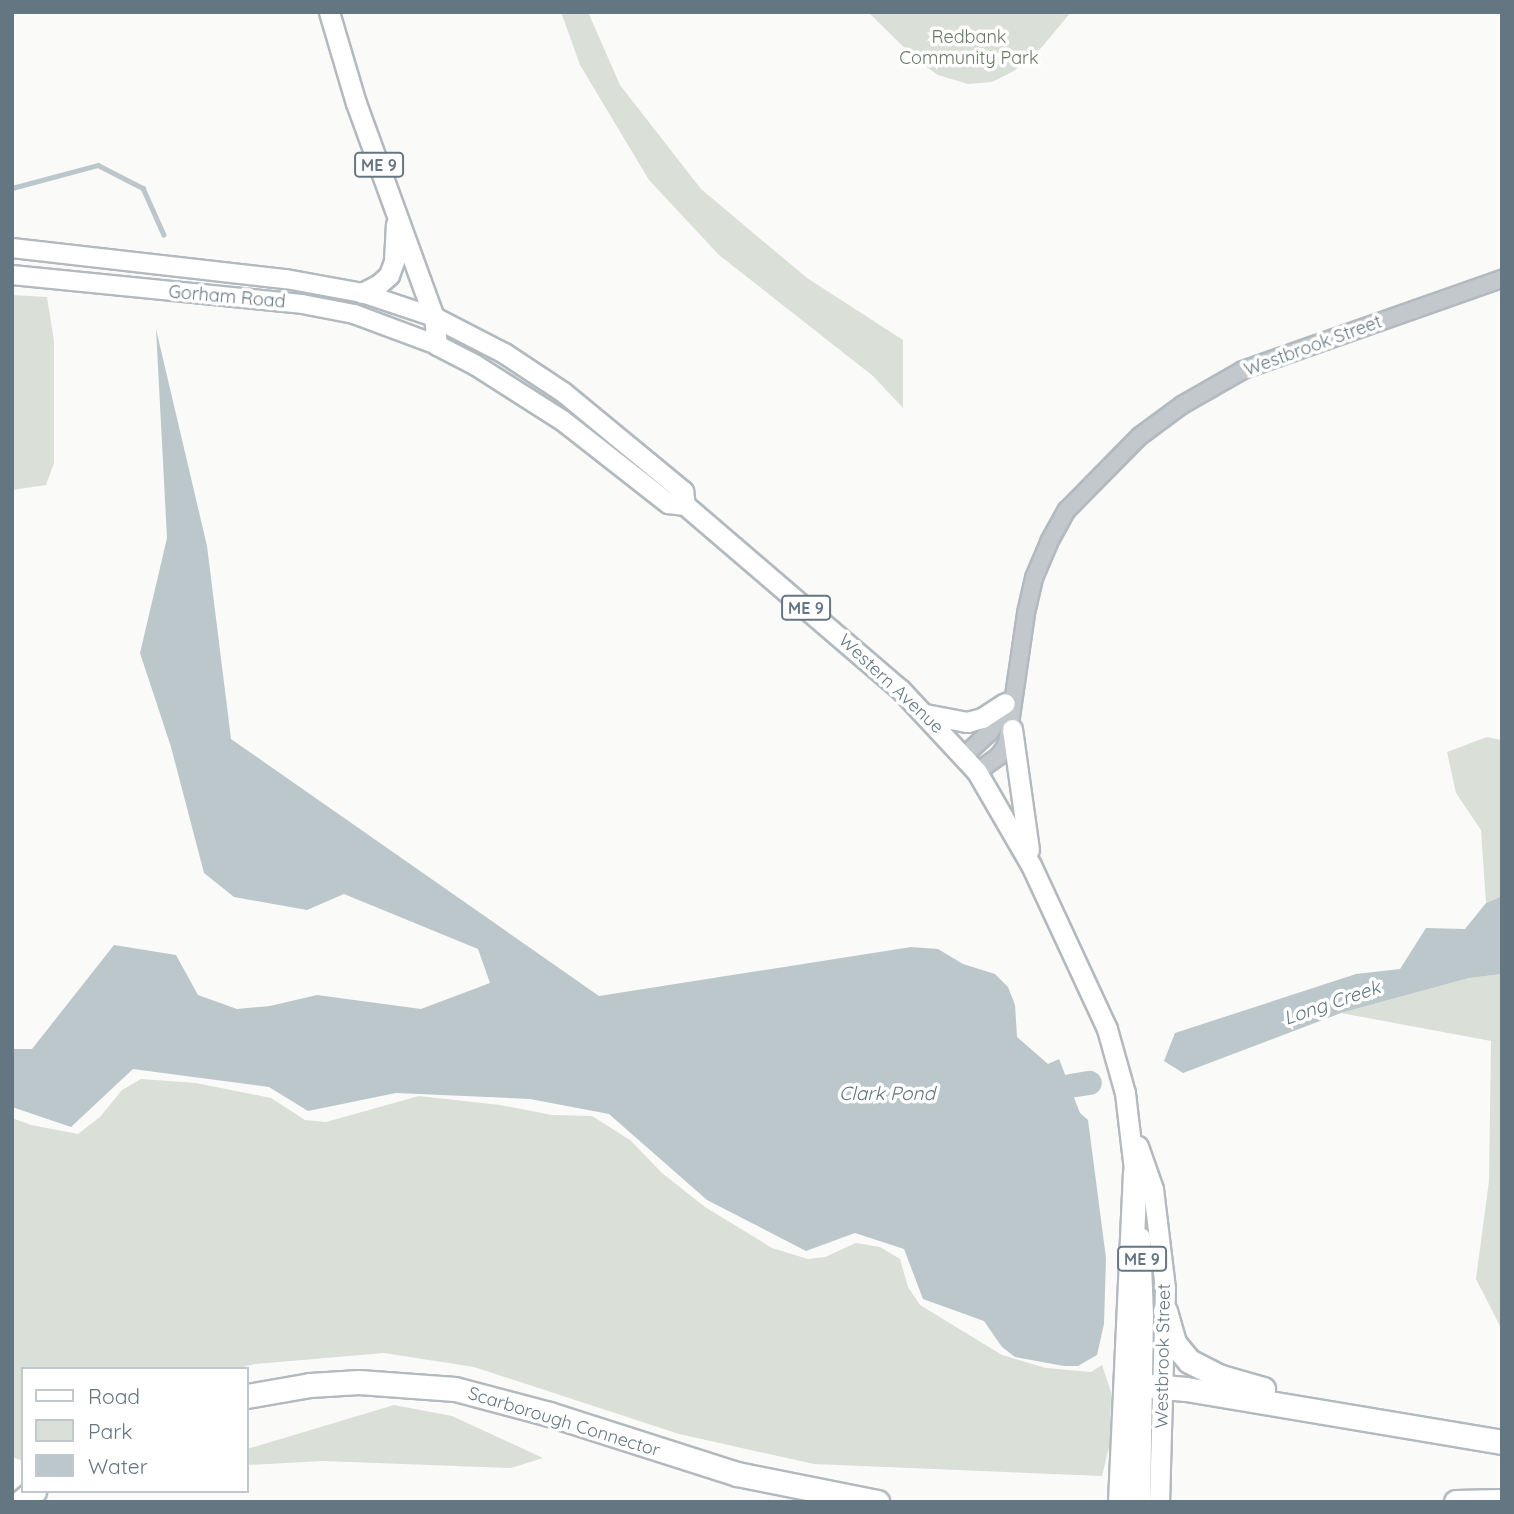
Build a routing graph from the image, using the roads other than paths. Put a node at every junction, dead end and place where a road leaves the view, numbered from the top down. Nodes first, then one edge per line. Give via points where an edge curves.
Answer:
1 (329, 12) edge
2 (396, 212) junction
3 (12, 248) edge
4 (12, 275) edge
5 (1502, 279) edge
6 (362, 293) junction
7 (434, 317) junction
8 (437, 345) junction
9 (685, 505) junction
10 (1009, 698) junction
11 (925, 714) junction
12 (1012, 729) junction
13 (964, 756) junction
14 (977, 772) junction
15 (1031, 865) junction
16 (1132, 1132) junction
17 (1135, 1172) junction
18 (1165, 1311) junction
19 (1153, 1386) junction
20 (248, 1396) edge
21 (1422, 1430) junction
22 (1502, 1442) edge
23 (1502, 1501) edge
24 (877, 1502) edge
25 (1120, 1502) edge
26 (1140, 1502) edge
27 (1159, 1502) edge
28 (1456, 1502) edge

1 - 2 main road, ME 9 via 338,50
2 - 6 main road via 394,261 379,285
2 - 7 main road, ME 9
3 - 6 main road, Gorham Road via 286,279
4 - 8 main road, Gorham Road via 302,304 363,317
5 - 10 street, Westbrook Street via 1243,370 1140,436 1066,510 1049,542 1032,588
6 - 7 main road, Gorham Road
7 - 8 main road, ME 9
7 - 9 main road, Western Avenue / ME 9 via 504,353 563,392 683,491
8 - 9 main road, Western Avenue / ME 9 via 562,420 668,503
9 - 11 main road, Western Avenue / ME 9
10 - 11 main road via 982,718 967,722
10 - 12 street, Westbrook Street
10 - 13 street, Westbrook Street via 990,732
11 - 13 main road, Western Avenue / ME 9
12 - 14 street via 1005,750
12 - 15 main road
13 - 14 main road, Western Avenue / ME 9
14 - 15 main road, Western Avenue / ME 9
15 - 16 main road, Westbrook Street / ME 9 via 1107,1029
16 - 17 main road, Westbrook Street / ME 9
16 - 18 main road, Westbrook Street / ME 9 via 1156,1201
17 - 19 main road, Westbrook Street / ME 9
17 - 25 highway
18 - 19 main road, Westbrook Street / ME 9
18 - 21 highway via 1178,1350 1209,1373
19 - 21 highway
19 - 26 main road, Westbrook Street / ME 9
19 - 27 main road, Westbrook Street / ME 9
20 - 24 highway, Scarborough Connector via 359,1382 455,1389 515,1403 737,1474
21 - 22 highway
23 - 28 highway

